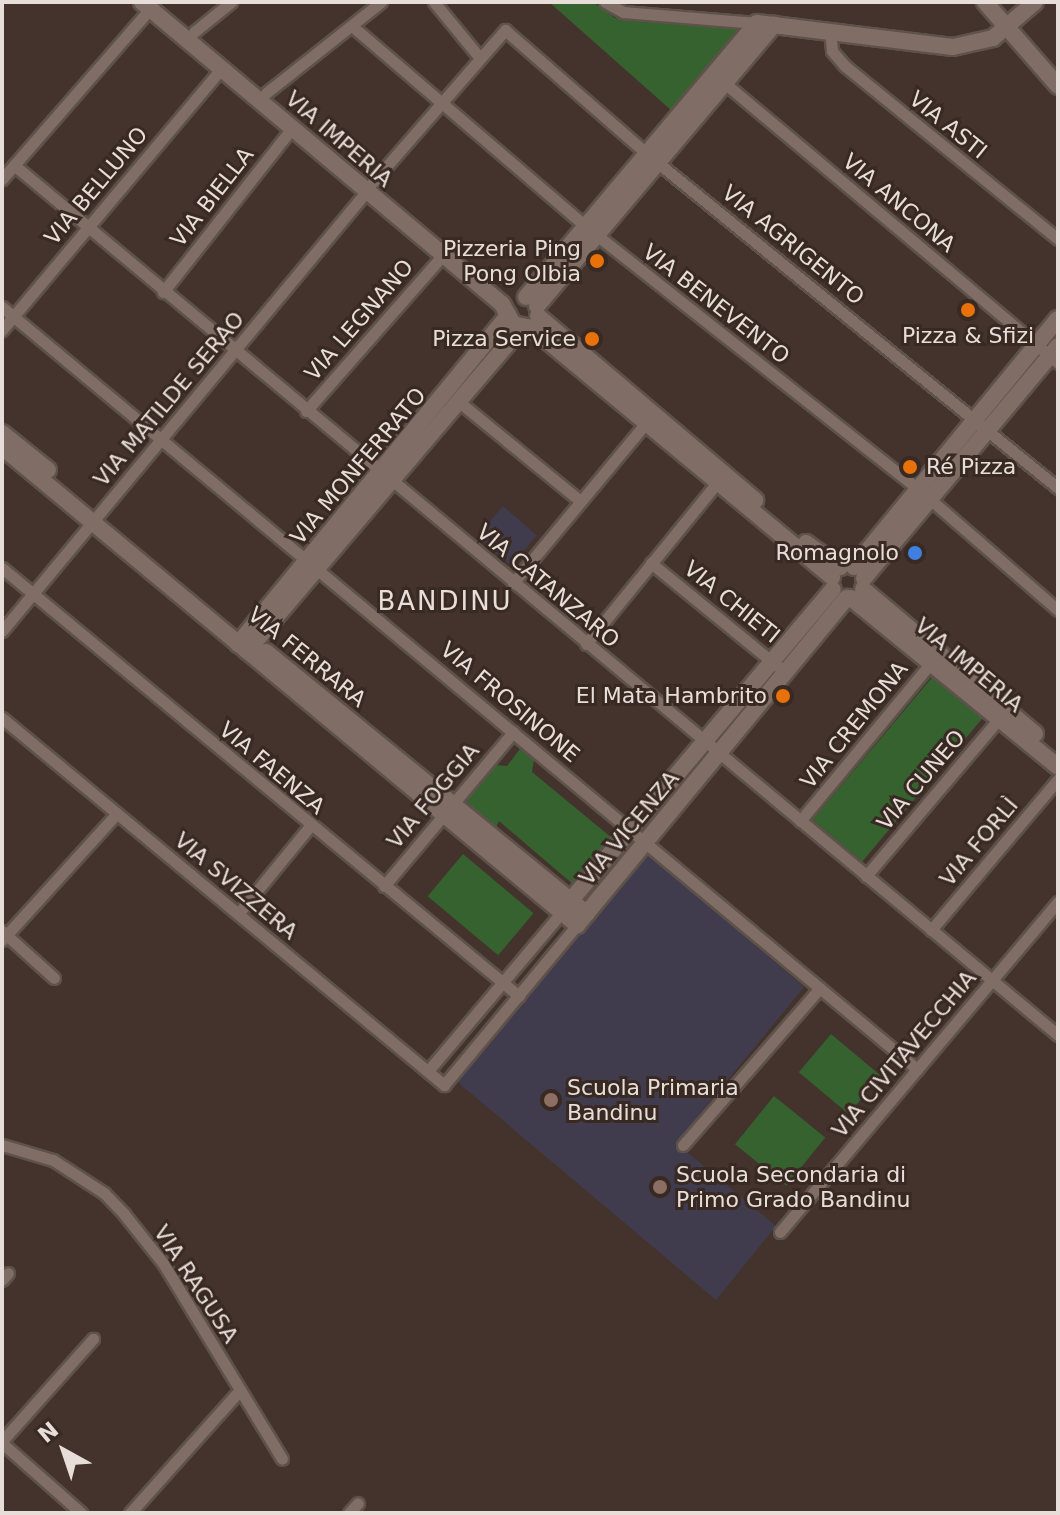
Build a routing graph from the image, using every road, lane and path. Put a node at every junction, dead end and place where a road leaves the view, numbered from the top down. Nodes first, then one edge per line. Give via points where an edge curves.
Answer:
1 (231, 2) edge
2 (381, 2) edge
3 (434, 2) edge
4 (605, 2) edge
5 (985, 2) edge
6 (1035, 2) edge
7 (150, 4) edge
8 (757, 23) junction
9 (774, 25) junction
10 (352, 26) junction
11 (1006, 29) junction
12 (505, 30) joint
13 (830, 31) junction
14 (194, 32) junction
15 (480, 58) junction
16 (222, 68) junction
17 (719, 79) junction
18 (1058, 86) edge
19 (266, 93) junction
20 (442, 103) junction
21 (292, 128) junction
22 (652, 159) junction
23 (14, 165) junction
24 (2, 179) edge
25 (369, 188) junction
26 (87, 228) junction
27 (592, 231) junction
28 (1058, 239) edge
29 (442, 256) junction
30 (163, 292) junction
31 (2, 307) edge
32 (523, 312) junction
33 (14, 316) junction
34 (1058, 319) edge
35 (2, 330) edge
36 (234, 351) junction
37 (1051, 352) edge
38 (458, 401) junction
39 (306, 411) junction
40 (974, 419) junction
41 (645, 424) junction
42 (989, 431) junction
43 (2, 433) edge
44 (161, 439) junction
45 (2, 447) edge
46 (386, 477) junction
47 (717, 483) junction
48 (917, 488) junction
49 (1058, 488) edge
50 (580, 501) junction
51 (932, 501) junction
52 (97, 517) junction
53 (314, 562) junction
54 (651, 563) junction
55 (2, 568) edge
56 (513, 583) junction
57 (848, 583) junction
58 (32, 594) junction
59 (1058, 610) edge
60 (2, 631) edge
61 (246, 643) junction
62 (586, 644) junction
63 (935, 658) junction
64 (772, 660) junction
65 (786, 673) junction
66 (1003, 714) junction
67 (2, 718) edge
68 (513, 732) junction
69 (704, 741) junction
70 (1058, 753) edge
71 (719, 754) junction
72 (1058, 767) edge
73 (1058, 779) edge
74 (448, 809) junction
75 (117, 813) junction
76 (800, 821) junction
77 (310, 826) junction
78 (630, 830) junction
79 (646, 842) junction
80 (866, 876) junction
81 (384, 886) junction
82 (1058, 902) edge
83 (566, 906) junction
84 (238, 914) junction
85 (582, 920) junction
86 (931, 930) junction
87 (3, 936) edge
88 (54, 978) dead end
89 (991, 981) junction
90 (502, 983) junction
91 (820, 988) junction
92 (519, 996) junction
93 (1058, 1035) edge
94 (917, 1069) junction
95 (428, 1071) junction
96 (444, 1085) joint
97 (2, 1145) edge
98 (683, 1145) dead end
99 (780, 1232) dead end
100 (93, 1339) dead end
101 (240, 1390) junction
102 (2, 1442) edge
103 (282, 1459) dead end
104 (358, 1503) dead end
105 (81, 1513) edge
106 (130, 1513) edge
107 (349, 1513) edge

1 - 14 street
2 - 10 street
3 - 15 street
4 - 8 street via 623,12
5 - 11 street
6 - 11 street
7 - 14 street, VIA IMPERIA
7 - 16 street, VIA IMPERIA
7 - 23 street
8 - 9 street
8 - 17 street, VIA MONFERRATO
9 - 13 street
9 - 17 street, VIA MONFERRATO
10 - 19 street
10 - 20 street, VIA BENEVENTO
11 - 13 street via 975,45 953,47
11 - 18 street
12 - 15 street, VIA MATILDE SERAO
12 - 22 street, VIA AGRIGENTO
13 - 28 street, VIA ASTI via 832,51 845,66
14 - 19 street, VIA IMPERIA
15 - 20 street, VIA MATILDE SERAO
16 - 21 street, VIA IMPERIA
16 - 26 street, VIA BELLUNO
17 - 22 street, VIA MONFERRATO
17 - 37 street, VIA ANCONA
19 - 25 street, VIA IMPERIA
20 - 25 street, VIA MATILDE SERAO
20 - 27 street, VIA BENEVENTO
21 - 25 street, VIA IMPERIA
21 - 30 street, VIA BIELLA
22 - 27 street, VIA MONFERRATO
22 - 40 street, VIA AGRIGENTO
23 - 24 street
23 - 26 street, VIA CATANZARO
25 - 29 street, VIA IMPERIA
25 - 32 street, VIA IMPERIA
25 - 36 street, VIA MATILDE SERAO
26 - 30 street, VIA CATANZARO
26 - 33 street, VIA BELLUNO
27 - 32 street, VIA MONFERRATO
27 - 48 street, VIA BENEVENTO
29 - 32 street, VIA IMPERIA
29 - 39 street, VIA LEGNANO
30 - 36 street, VIA CATANZARO
31 - 33 street, VIA FROSINONE
32 - 38 street, VIA MONFERRATO
32 - 41 street, VIA IMPERIA
32 - 46 street, VIA MONFERRATO
32 - 57 street, VIA IMPERIA
33 - 35 street, VIA BELLUNO
33 - 44 street, VIA FROSINONE
34 - 37 street, VIA VICENZA
36 - 39 street, VIA CATANZARO
36 - 44 street, VIA MATILDE SERAO
37 - 40 street, VIA VICENZA
37 - 42 street, VIA VICENZA
38 - 46 street, VIA MONFERRATO
38 - 50 street
39 - 46 street, VIA CATANZARO
40 - 42 street, VIA AGRIGENTO
40 - 48 street, VIA VICENZA
41 - 47 street, VIA IMPERIA
41 - 50 street
42 - 49 street, VIA AGRIGENTO
42 - 51 street, VIA VICENZA
43 - 52 street, VIA FERRARA
44 - 52 street, VIA MATILDE SERAO
44 - 53 street, VIA FROSINONE
45 - 52 street, VIA FERRARA
46 - 53 street, VIA MONFERRATO
46 - 56 street, VIA CATANZARO
47 - 54 street
47 - 57 street, VIA IMPERIA
48 - 51 street, VIA BENEVENTO
48 - 57 street, VIA VICENZA
50 - 56 street
51 - 57 street, VIA VICENZA
51 - 59 street, VIA BENEVENTO
52 - 58 street, VIA MATILDE SERAO
52 - 61 street, VIA FERRARA
53 - 61 street, VIA MONFERRATO
53 - 68 street, VIA FROSINONE
54 - 62 street
54 - 64 street, VIA CHIETI
55 - 58 street, VIA FAENZA
56 - 62 street, VIA CATANZARO
57 - 63 street, VIA IMPERIA
57 - 64 street, VIA VICENZA
57 - 65 street, VIA VICENZA
58 - 60 street, VIA MATILDE SERAO
58 - 77 street, VIA FAENZA
61 - 74 street, VIA FERRARA
62 - 69 street, VIA CATANZARO
63 - 66 street, VIA IMPERIA
63 - 76 street, VIA CREMONA
64 - 65 street, VIA CHIETI
64 - 69 street, VIA VICENZA
65 - 71 street, VIA VICENZA
66 - 70 street, VIA IMPERIA
66 - 72 street, VIA IMPERIA
66 - 80 street, VIA CUNEO
67 - 75 street, VIA SVIZZERA
68 - 74 street, VIA FOGGIA
68 - 78 street, VIA FROSINONE
69 - 71 street, VIA CATANZARO
69 - 78 street, VIA VICENZA
71 - 76 street, VIA CATANZARO
71 - 79 street, VIA VICENZA
73 - 86 street, VIA FORLÌ
74 - 81 street, VIA FOGGIA
74 - 83 street, VIA FERRARA
75 - 84 street, VIA SVIZZERA
75 - 87 street
76 - 80 street, VIA CATANZARO
77 - 81 street, VIA FAENZA
77 - 84 street
78 - 79 street, VIA FROSINONE
78 - 83 street, VIA VICENZA
79 - 85 street, VIA VICENZA
79 - 91 street, VIA FROSINONE
80 - 86 street, VIA CATANZARO
81 - 90 street, VIA FAENZA
82 - 89 street, VIA CIVITAVECCHIA
83 - 85 street, VIA FERRARA
83 - 90 street, VIA VICENZA
84 - 95 street, VIA SVIZZERA
85 - 92 street, VIA VICENZA
86 - 89 street, VIA CATANZARO
87 - 88 street
89 - 93 street, VIA CATANZARO
89 - 94 street, VIA CIVITAVECCHIA
90 - 92 street, VIA FAENZA
90 - 95 street, VIA VICENZA
91 - 94 street, VIA FROSINONE
91 - 98 street
92 - 96 street, VIA VICENZA
94 - 99 street, VIA CIVITAVECCHIA
95 - 96 street, VIA SVIZZERA
97 - 101 street, VIA RAGUSA via 53,1160 104,1193 163,1263
100 - 102 street
101 - 103 street, VIA RAGUSA
101 - 106 street
102 - 105 street
104 - 107 street

